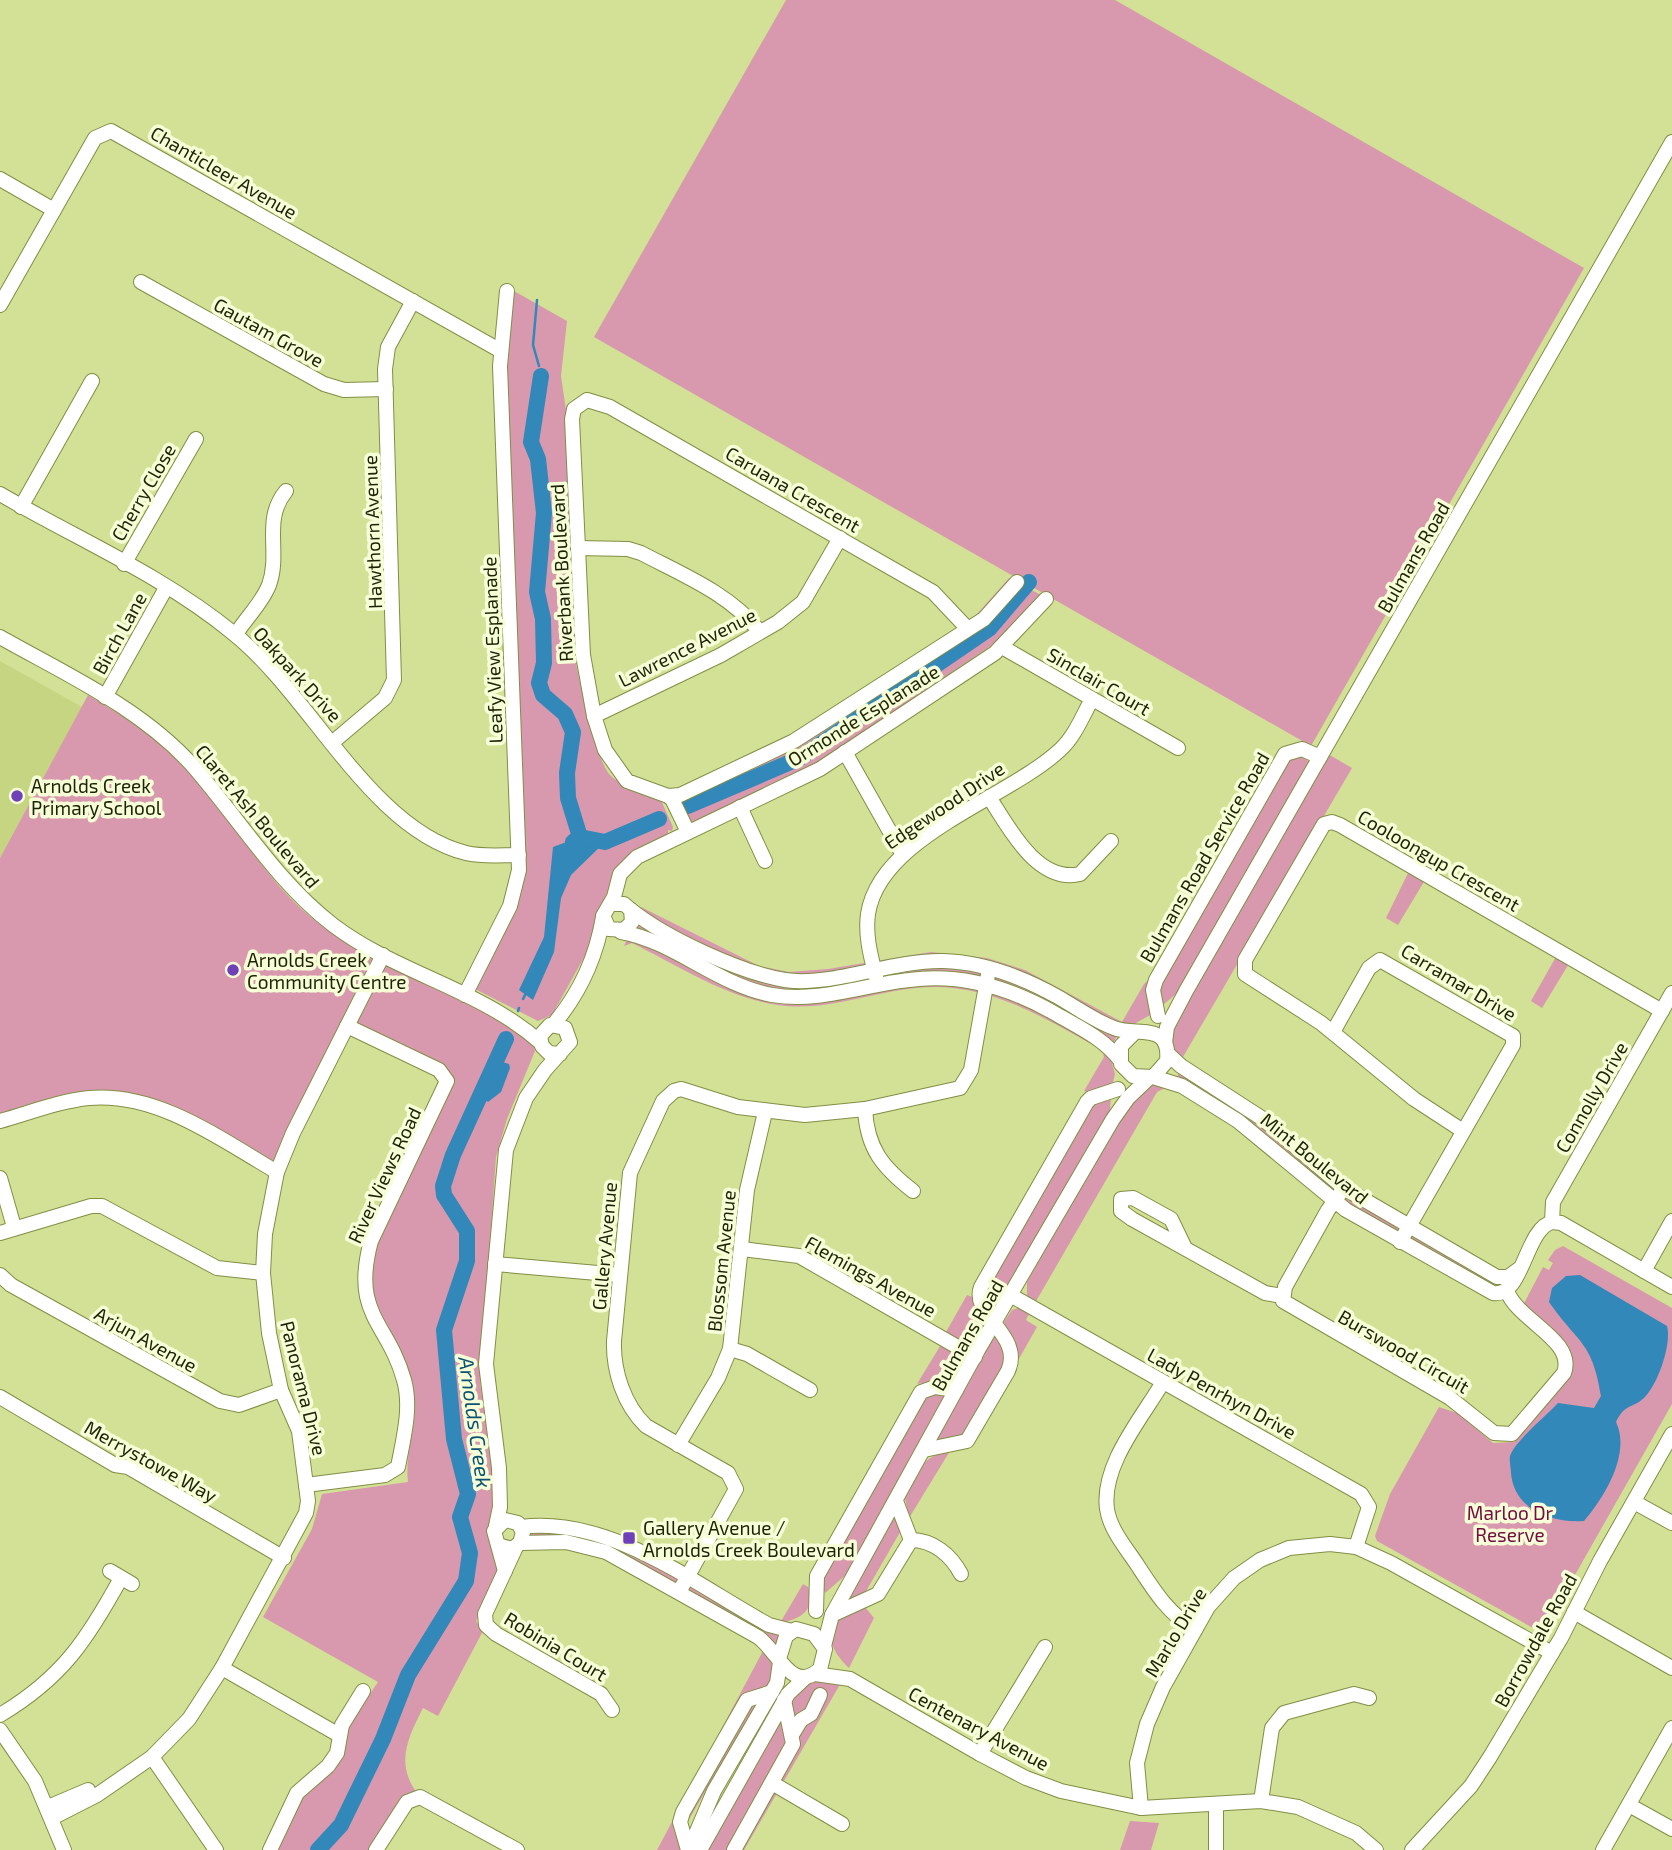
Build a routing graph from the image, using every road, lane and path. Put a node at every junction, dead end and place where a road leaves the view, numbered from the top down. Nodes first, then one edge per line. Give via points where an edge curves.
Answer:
1 (1672, 142) edge
2 (0, 179) edge
3 (54, 210) junction
4 (141, 282) dead end
5 (507, 290) dead end
6 (413, 301) junction
7 (0, 305) edge
8 (501, 351) junction
9 (92, 381) dead end
10 (386, 389) junction
11 (587, 400) joint
12 (196, 439) dead end
13 (286, 491) dead end
14 (0, 494) edge
15 (21, 506) junction
16 (840, 538) junction
17 (578, 548) junction
18 (124, 564) junction
19 (1017, 582) dead end
20 (166, 588) junction
21 (1046, 599) dead end
22 (967, 628) junction
23 (759, 631) junction
24 (236, 634) junction
25 (0, 637) edge
26 (1002, 648) junction
27 (105, 697) junction
28 (1092, 699) junction
29 (594, 716) junction
30 (333, 742) junction
31 (1178, 748) dead end
32 (845, 752) junction
33 (1320, 757) junction
34 (668, 796) junction
35 (989, 797) junction
36 (740, 807) junction
37 (688, 832) junction
38 (1111, 841) dead end
39 (519, 855) junction
40 (903, 855) junction
41 (765, 861) dead end
42 (617, 884) junction
43 (630, 908) junction
44 (607, 910) junction
45 (619, 932) junction
46 (383, 955) junction
47 (874, 968) junction
48 (989, 969) junction
49 (586, 977) junction
50 (986, 985) junction
51 (878, 986) junction
52 (1186, 991) junction
53 (1672, 993) edge
54 (578, 994) junction
55 (465, 995) junction
56 (492, 1009) junction
57 (1662, 1011) junction
58 (1158, 1016) junction
59 (550, 1025) junction
60 (347, 1026) junction
61 (1137, 1031) junction
62 (1333, 1032) junction
63 (570, 1037) junction
64 (541, 1044) junction
65 (1166, 1049) junction
66 (560, 1054) junction
67 (1121, 1062) junction
68 (1151, 1077) junction
69 (1118, 1090) junction
70 (526, 1098) junction
71 (864, 1109) junction
72 (765, 1112) junction
73 (1113, 1119) junction
74 (0, 1121) edge
75 (1463, 1131) junction
76 (277, 1172) junction
77 (0, 1178) edge
78 (1344, 1188) junction
79 (913, 1191) dead end
80 (1333, 1202) junction
81 (1672, 1221) edge
82 (1552, 1222) junction
83 (1409, 1227) junction
84 (7, 1230) edge
85 (1400, 1242) junction
86 (1185, 1248) junction
87 (742, 1250) junction
88 (495, 1264) junction
89 (1519, 1269) junction
90 (1644, 1271) junction
91 (263, 1273) junction
92 (0, 1275) edge
93 (620, 1275) junction
94 (1672, 1287) edge
95 (1507, 1291) junction
96 (1012, 1296) junction
97 (1282, 1296) junction
98 (996, 1321) junction
99 (730, 1349) junction
100 (975, 1357) junction
101 (1163, 1381) junction
102 (281, 1390) junction
103 (810, 1390) dead end
104 (956, 1390) junction
105 (0, 1397) edge
106 (1672, 1434) edge
107 (678, 1445) junction
108 (923, 1450) junction
109 (499, 1468) junction
110 (306, 1485) junction
111 (896, 1502) junction
112 (1633, 1502) junction
113 (1672, 1523) edge
114 (520, 1525) junction
115 (496, 1526) junction
116 (911, 1540) junction
117 (498, 1545) junction
118 (518, 1545) junction
119 (1356, 1547) junction
120 (284, 1558) junction
121 (856, 1573) junction
122 (961, 1574) dead end
123 (505, 1576) junction
124 (121, 1578) dead end
125 (687, 1579) junction
126 (678, 1592) junction
127 (816, 1611) junction
128 (1574, 1612) junction
129 (832, 1615) junction
130 (794, 1630) junction
131 (1195, 1630) junction
132 (1045, 1647) dead end
133 (824, 1648) junction
134 (1552, 1653) junction
135 (780, 1660) junction
136 (222, 1668) junction
137 (1672, 1668) edge
138 (811, 1676) junction
139 (850, 1679) junction
140 (363, 1691) dead end
141 (820, 1695) dead end
142 (778, 1696) junction
143 (1369, 1698) dead end
144 (612, 1710) dead end
145 (0, 1715) edge
146 (794, 1723) junction
147 (1672, 1728) edge
148 (0, 1730) edge
149 (339, 1735) junction
150 (980, 1754) junction
151 (152, 1757) junction
152 (772, 1783) junction
153 (1261, 1801) junction
154 (1629, 1805) junction
155 (1216, 1806) junction
156 (1141, 1808) junction
157 (50, 1812) junction
158 (842, 1824) dead end
159 (1672, 1829) edge
160 (64, 1850) edge
161 (216, 1850) edge
162 (270, 1850) edge
163 (376, 1850) edge
164 (517, 1850) edge
165 (689, 1850) edge
166 (700, 1850) edge
167 (734, 1850) edge
168 (1216, 1850) edge
169 (1376, 1850) edge
170 (1412, 1850) edge
171 (1602, 1850) edge

1 - 33 street, Bulmans Road
2 - 3 street
3 - 6 street, Chanticleer Avenue via 95,138 111,131
3 - 7 street, Chanticleer Avenue
4 - 10 street, Gautam Grove via 324,384 344,390
5 - 8 street, Leafy View Esplanade
6 - 8 street, Chanticleer Avenue
6 - 10 street, Hawthorn Avenue via 388,347
8 - 39 street, Leafy View Esplanade
9 - 15 street
10 - 30 street, Hawthorn Avenue via 394,680 385,698
11 - 16 street, Caruana Crescent via 610,407
11 - 17 street, Riverbank Boulevard via 577,405 572,419
12 - 18 street, Cherry Close
13 - 24 street via 272,516 269,584
14 - 15 street, Oakpark Drive
15 - 18 street, Oakpark Drive
16 - 22 street, Caruana Crescent via 933,592
16 - 23 street, Lawrence Avenue via 803,603
17 - 23 street via 641,553 730,602
17 - 29 street, Riverbank Boulevard via 583,655
18 - 20 street, Oakpark Drive
19 - 22 street via 984,619
20 - 24 street, Oakpark Drive
20 - 27 street, Birch Lane
21 - 26 street, Ormonde Esplanade
22 - 34 street via 793,741 680,795
23 - 29 street, Lawrence Avenue via 721,655
24 - 30 street, Oakpark Drive via 291,689
25 - 27 street, Claret Ash Boulevard
26 - 28 street, Sinclair Court
26 - 32 street, Ormonde Esplanade
27 - 46 street, Claret Ash Boulevard via 161,735 193,766 310,908
28 - 31 street, Sinclair Court
28 - 35 street, Edgewood Drive via 1060,750
29 - 34 street, Riverbank Boulevard via 605,750 627,781
30 - 39 street, Oakpark Drive via 382,803 425,835 478,855
32 - 36 street, Ormonde Esplanade
32 - 40 street
33 - 52 street, Bulmans Road
33 - 58 street, Bulmans Road Service Road via 1302,749 1285,754 1156,980 1153,990
34 - 37 street
35 - 38 street via 1030,856 1068,875 1080,874
35 - 40 street, Edgewood Drive
36 - 37 street, Ormonde Esplanade
36 - 41 street
37 - 42 street, Ormonde Esplanade via 637,857
39 - 55 street, Leafy View Esplanade via 515,894
40 - 47 street, Edgewood Drive via 888,868 872,898 867,930
42 - 43 street
42 - 44 street, Ormonde Esplanade
43 - 44 street via 620,902
43 - 45 street via 630,925
43 - 47 street via 661,930 762,976 808,981
44 - 45 street via 606,925
44 - 49 street, Ormonde Esplanade
45 - 49 street
45 - 51 street via 641,937 738,985 771,995 816,997
46 - 55 street, Claret Ash Boulevard
46 - 60 street, Panorama Drive
47 - 48 street via 945,961
47 - 51 street, Edgewood Drive
48 - 50 street
48 - 61 street via 1036,985 1106,1025
49 - 54 street
50 - 51 street via 930,978
50 - 67 street via 1038,1003 1103,1041
50 - 71 street, Gallery Avenue via 965,1084
52 - 58 street, Bulmans Road
52 - 65 street, Bulmans Road via 1169,1022
53 - 57 street, Connolly Drive
54 - 59 street
54 - 63 street
55 - 56 street, Claret Ash Boulevard
56 - 59 street, Claret Ash Boulevard
56 - 64 street, Claret Ash Boulevard
57 - 62 street, Cooloongup Crescent via 1329,822 1320,828 1245,960 1244,970
57 - 82 street, Connolly Drive via 1553,1202
58 - 61 street, Bulmans Road
59 - 63 street via 565,1028
59 - 64 street via 542,1031
60 - 76 street, Panorama Drive
60 - 110 street, River Views Road via 439,1070 447,1081 366,1258 369,1310 399,1367 406,1391 398,1467 385,1475
61 - 65 street via 1154,1033
61 - 67 street via 1121,1046
62 - 75 street, Cooloongup Crescent via 1414,1100
62 - 75 street, Carramar Drive via 1369,968 1380,960 1511,1032 1513,1045
63 - 66 street
64 - 66 street via 549,1054
64 - 70 street
65 - 68 street via 1164,1068
65 - 78 street, Mint Boulevard via 1181,1066 1263,1119
66 - 70 street
67 - 68 street via 1133,1076
67 - 69 street, Bulmans Road
68 - 73 street, Bulmans Road
68 - 80 street, Mint Boulevard via 1182,1086 1238,1121
69 - 73 street, Bulmans Road
69 - 98 street via 1087,1102 981,1287 979,1302
70 - 88 street via 506,1150
71 - 72 street, Gallery Avenue via 805,1115
71 - 79 street via 875,1155
72 - 87 street, Blossom Avenue via 747,1190
72 - 93 street, Gallery Avenue via 681,1089 668,1095 630,1172
73 - 96 street, Bulmans Road
74 - 76 street via 89,1098 136,1101 173,1114
75 - 83 street, Carramar Drive
76 - 91 street, Panorama Drive
77 - 84 street
78 - 80 street
78 - 83 street, Mint Boulevard
80 - 85 street, Mint Boulevard
80 - 97 street
81 - 90 street
82 - 89 street via 1541,1229
82 - 90 street
83 - 85 street, Carramar Drive
83 - 89 street, Mint Boulevard via 1497,1277 1508,1277
84 - 91 street via 102,1206 217,1268
85 - 95 street, Mint Boulevard via 1487,1290
86 - 86 street via 1124,1214 1119,1207 1121,1199 1133,1198 1171,1219
86 - 97 street via 1265,1293
87 - 99 street, Blossom Avenue
87 - 100 street, Flemings Avenue via 799,1256
88 - 93 street
88 - 109 street via 486,1376
89 - 95 street
90 - 94 street
91 - 102 street, Panorama Drive
92 - 102 street, Arjun Avenue via 220,1401 239,1405
93 - 107 street, Gallery Avenue via 614,1354 628,1404 646,1426
95 - 97 street, Burswood Circuit via 1512,1305 1557,1344 1566,1365 1515,1432 1502,1436 1450,1398 1286,1305
96 - 98 street, Bulmans Road
96 - 101 street, Lady Penrhyn Drive
98 - 100 street, Bulmans Road
98 - 108 street via 1011,1362 1002,1383 967,1441
99 - 103 street
99 - 107 street, Blossom Avenue
100 - 104 street, Bulmans Road
101 - 119 street, Lady Penrhyn Drive via 1361,1493 1368,1507
101 - 131 street via 1109,1479 1107,1509 1117,1534 1163,1605
102 - 110 street, Panorama Drive via 299,1431
104 - 108 street, Bulmans Road
104 - 127 street via 935,1387 921,1392 817,1577
105 - 120 street, Merrystowe Way
106 - 112 street, Borrowdale Road
107 - 125 street, Gallery Avenue via 728,1473 735,1485 734,1495
108 - 111 street, Bulmans Road
109 - 114 street via 509,1507
109 - 115 street
110 - 120 street, Panorama Drive via 306,1513
111 - 116 street
111 - 121 street, Bulmans Road
112 - 113 street
112 - 128 street, Borrowdale Road
114 - 115 street via 505,1520
114 - 118 street
114 - 125 street via 604,1535
115 - 117 street
116 - 122 street via 922,1540 947,1554
116 - 129 street via 878,1594
117 - 118 street via 506,1549
117 - 123 street
118 - 123 street, Robinia Court
118 - 126 street via 566,1542 596,1549
119 - 131 street, Marlo Drive via 1300,1546 1260,1560 1234,1578
119 - 134 street, Marlo Drive
120 - 136 street, Panorama Drive
121 - 127 street, Bulmans Road
121 - 129 street, Bulmans Road
123 - 144 street, Robinia Court via 485,1614 490,1630 601,1695
124 - 145 street via 65,1666 38,1691
125 - 126 street
125 - 130 street via 774,1628
126 - 135 street via 758,1637
127 - 130 street, Bulmans Road
128 - 134 street, Borrowdale Road
128 - 137 street
129 - 133 street, Bulmans Road
130 - 133 street via 814,1634
130 - 135 street via 782,1643
131 - 156 street, Marlo Drive via 1147,1724 1137,1763
132 - 150 street
133 - 138 street via 824,1663
133 - 139 street, Centenary Avenue
134 - 170 street, Borrowdale Road via 1471,1786
135 - 138 street via 790,1674
135 - 142 street
136 - 149 street
136 - 151 street, Panorama Drive via 189,1719
138 - 139 street, Centenary Avenue
138 - 142 street
139 - 150 street, Centenary Avenue
140 - 149 street
141 - 146 street via 811,1714
142 - 146 street
142 - 165 street via 714,1791
142 - 166 street
143 - 153 street via 1354,1694 1284,1713 1272,1728
146 - 152 street via 793,1744
147 - 154 street
148 - 157 street
149 - 162 street via 337,1753 297,1793
150 - 156 street, Centenary Avenue via 1060,1791
151 - 157 street, Panorama Drive via 97,1795
151 - 161 street
152 - 158 street
152 - 167 street
153 - 155 street, Centenary Avenue
153 - 169 street, Centenary Avenue via 1298,1807 1329,1819
154 - 159 street
154 - 171 street
155 - 156 street, Centenary Avenue
155 - 168 street
157 - 160 street
163 - 164 street via 414,1797 429,1800

